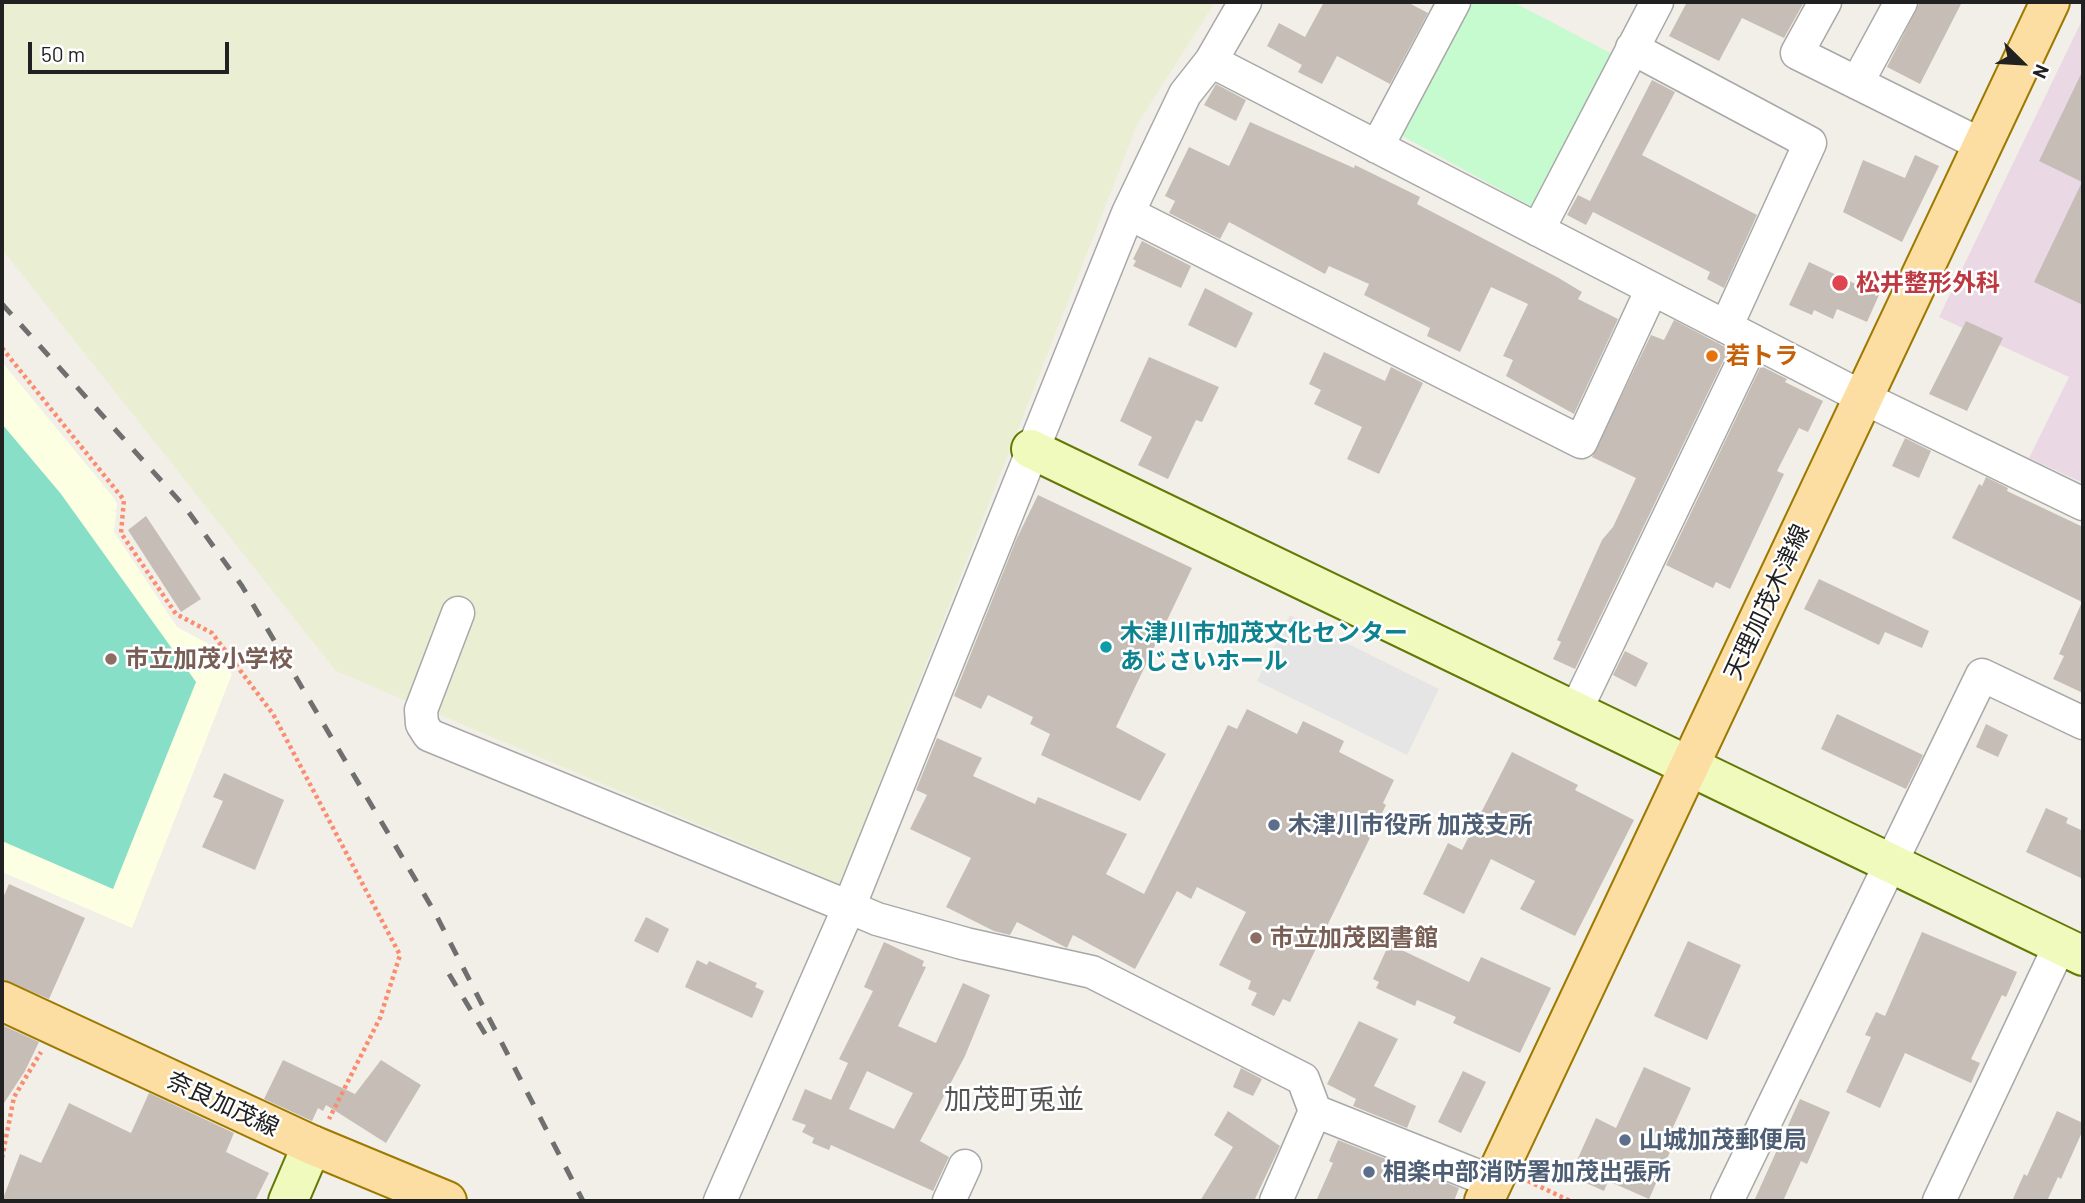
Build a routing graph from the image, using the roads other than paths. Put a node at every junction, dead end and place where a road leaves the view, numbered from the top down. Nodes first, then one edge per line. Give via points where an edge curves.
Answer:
1 (1245, 2) edge
2 (1454, 2) edge
3 (1657, 2) edge
4 (1825, 2) edge
5 (1901, 2) edge
6 (2050, 2) edge
7 (1632, 48) junction
8 (1211, 61) junction
9 (1857, 83) junction
10 (1982, 145) junction
11 (1377, 147) junction
12 (1128, 213) junction
13 (1538, 230) junction
14 (1652, 289) junction
15 (1740, 334) junction
16 (1862, 397) junction
17 (1031, 449) junction
18 (2083, 504) edge
19 (458, 613) dead end
20 (1575, 712) junction
21 (2083, 722) edge
22 (1690, 768) junction
23 (1892, 863) junction
24 (849, 907) junction
25 (2072, 950) edge
26 (2, 1001) edge
27 (1315, 1111) junction
28 (312, 1145) junction
29 (965, 1166) dead end
30 (1489, 1192) edge
31 (288, 1201) edge
32 (447, 1201) edge
33 (720, 1201) edge
34 (949, 1201) edge
35 (1276, 1201) edge
36 (1727, 1201) edge
37 (1939, 1201) edge

1 - 8 street
2 - 11 street
3 - 7 street
4 - 9 street via 1797,53
5 - 9 street
6 - 10 main road, 天理加茂木津線
7 - 13 street
7 - 15 street via 1810,143
8 - 11 street
8 - 12 street via 1185,94
9 - 10 street
10 - 16 main road, 天理加茂木津線
11 - 13 street
12 - 14 street via 1581,442
12 - 17 street
13 - 14 street
14 - 15 street
15 - 16 street
15 - 20 street
16 - 18 street
16 - 22 main road, 天理加茂木津線
17 - 20 street
17 - 24 street
19 - 24 street via 421,710 429,735
20 - 22 street
21 - 23 street via 1982,675
22 - 23 street
22 - 30 main road, 天理加茂木津線
23 - 25 street
23 - 36 street
24 - 27 street via 889,923 1104,978 1303,1079
24 - 33 street
25 - 37 street
26 - 28 main road, 奈良加茂線
27 - 30 street
27 - 35 street
28 - 31 street
28 - 32 main road, 奈良加茂線
29 - 34 street

